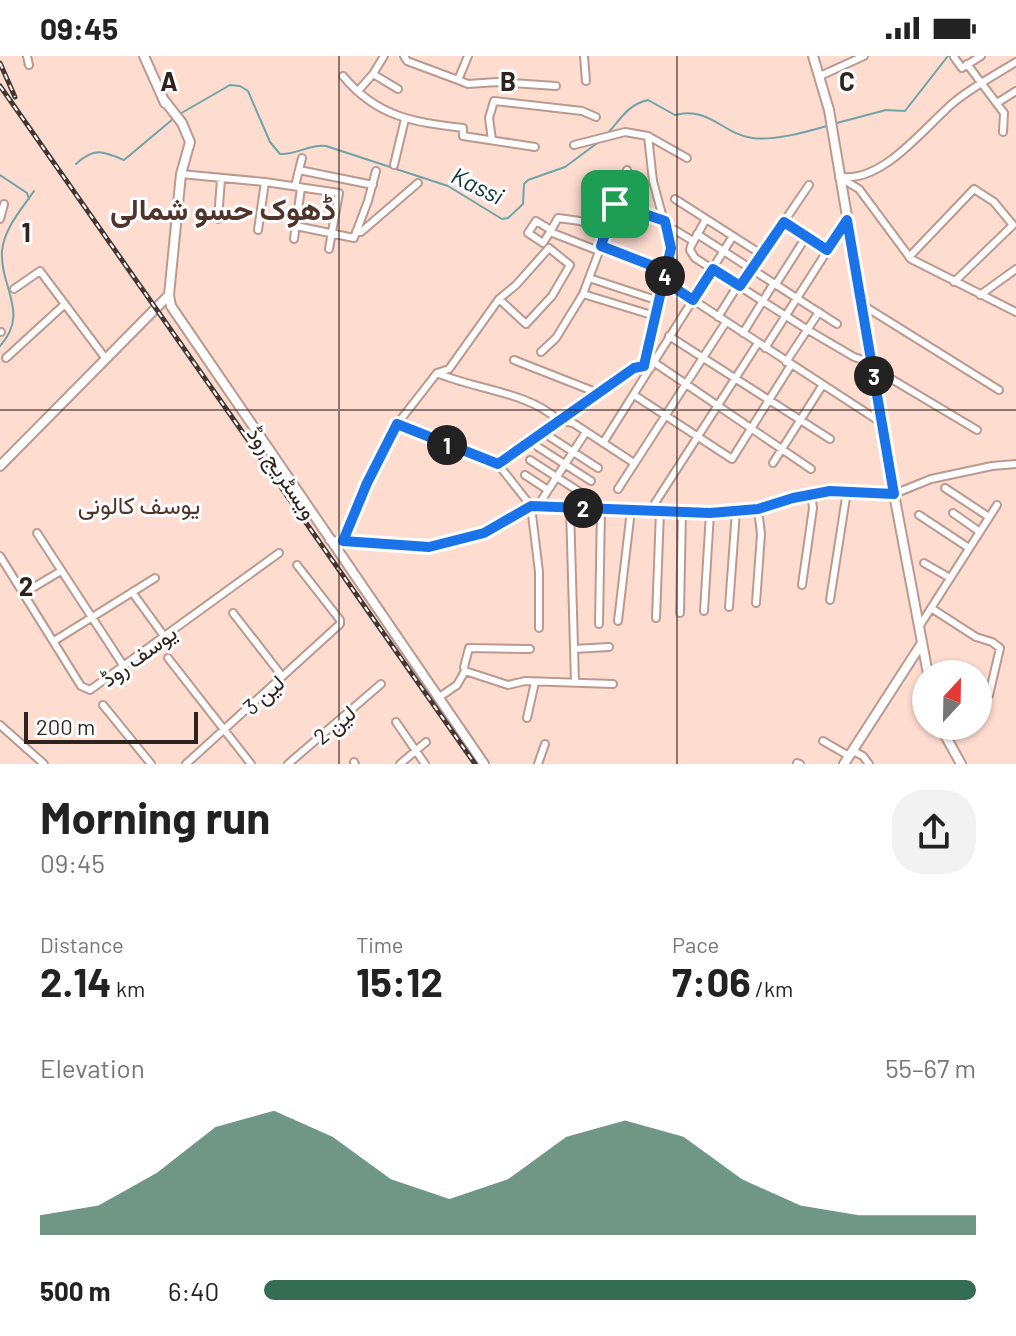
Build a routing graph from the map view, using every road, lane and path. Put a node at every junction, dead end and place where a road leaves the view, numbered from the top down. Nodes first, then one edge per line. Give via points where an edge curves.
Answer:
1 (27, 56) edge
2 (144, 56) edge
3 (384, 56) edge
4 (404, 56) edge
5 (468, 56) edge
6 (584, 56) edge
7 (813, 56) edge
8 (864, 56) edge
9 (981, 56) edge
10 (954, 57) edge
11 (1016, 62) edge
12 (967, 64) junction
13 (29, 65) dead end
14 (373, 74) junction
15 (343, 76) dead end
16 (820, 76) junction
17 (458, 78) junction
18 (586, 81) dead end
19 (981, 83) junction
20 (556, 86) dead end
21 (398, 89) dead end
22 (358, 91) junction
23 (1016, 91) edge
24 (997, 103) junction
25 (596, 117) dead end
26 (405, 119) junction
27 (1003, 132) dead end
28 (648, 136) junction
29 (492, 140) junction
30 (574, 145) dead end
31 (535, 147) dead end
32 (302, 158) dead end
33 (687, 158) dead end
34 (394, 165) dead end
35 (299, 170) junction
36 (627, 170) dead end
37 (376, 171) dead end
38 (181, 174) junction
39 (839, 177) junction
40 (221, 179) junction
41 (343, 179) junction
42 (265, 182) junction
43 (418, 183) dead end
44 (373, 185) junction
45 (809, 185) dead end
46 (298, 187) junction
47 (339, 193) junction
48 (675, 199) dead end
49 (4, 204) dead end
50 (615, 204) junction
51 (0, 219) edge
52 (218, 219) dead end
53 (706, 219) junction
54 (847, 220) junction
55 (665, 221) junction
56 (784, 222) junction
57 (1015, 225) edge
58 (296, 226) junction
59 (258, 230) dead end
60 (675, 230) dead end
61 (605, 231) junction
62 (332, 232) junction
63 (356, 232) junction
64 (697, 234) junction
65 (733, 236) junction
66 (806, 237) junction
67 (294, 239) dead end
68 (693, 241) junction
69 (600, 248) junction
70 (329, 249) dead end
71 (827, 250) junction
72 (724, 251) junction
73 (761, 254) junction
74 (909, 257) junction
75 (713, 269) junction
76 (751, 269) junction
77 (1016, 269) edge
78 (666, 271) junction
79 (589, 278) junction
80 (664, 281) junction
81 (954, 282) junction
82 (775, 284) junction
83 (739, 286) junction
84 (14, 289) dead end
85 (583, 294) junction
86 (169, 295) junction
87 (979, 295) junction
88 (796, 298) junction
89 (499, 299) junction
90 (693, 300) junction
91 (659, 301) junction
92 (762, 301) junction
93 (65, 304) junction
94 (861, 304) junction
95 (819, 312) junction
96 (1016, 312) edge
97 (785, 315) junction
98 (655, 316) junction
99 (718, 317) junction
100 (726, 322) junction
101 (837, 324) dead end
102 (808, 330) junction
103 (743, 333) junction
104 (669, 336) junction
105 (761, 345) junction
106 (541, 352) dead end
107 (6, 358) dead end
108 (703, 358) junction
109 (106, 359) junction
110 (514, 360) dead end
111 (789, 364) junction
112 (650, 366) junction
113 (872, 366) junction
114 (437, 373) junction
115 (735, 378) junction
116 (685, 384) junction
117 (822, 386) junction
118 (999, 390) dead end
119 (598, 393) junction
120 (634, 395) junction
121 (769, 400) junction
122 (717, 406) junction
123 (665, 416) junction
124 (558, 420) junction
125 (800, 420) junction
126 (397, 424) junction
127 (883, 424) junction
128 (751, 429) junction
129 (977, 430) dead end
130 (586, 432) junction
131 (547, 435) dead end
132 (697, 437) junction
133 (830, 439) dead end
134 (603, 443) junction
135 (538, 447) dead end
136 (782, 450) junction
137 (573, 452) junction
138 (530, 460) dead end
139 (634, 463) junction
140 (773, 463) dead end
141 (498, 464) junction
142 (565, 464) junction
143 (1016, 464) edge
144 (0, 466) edge
145 (598, 468) dead end
146 (811, 469) dead end
147 (525, 475) dead end
148 (556, 477) junction
149 (591, 481) dead end
150 (945, 488) dead end
151 (618, 489) dead end
152 (548, 490) junction
153 (847, 491) junction
154 (583, 494) dead end
155 (811, 494) junction
156 (894, 494) junction
157 (541, 501) dead end
158 (655, 503) dead end
159 (997, 505) dead end
160 (531, 506) junction
161 (570, 508) junction
162 (601, 509) junction
163 (758, 509) junction
164 (631, 510) junction
165 (660, 511) junction
166 (682, 511) junction
167 (736, 511) junction
168 (710, 513) junction
169 (953, 513) dead end
170 (919, 515) dead end
171 (989, 517) junction
172 (980, 532) junction
173 (37, 533) dead end
174 (329, 540) junction
175 (343, 541) junction
176 (969, 548) junction
177 (279, 553) dead end
178 (0, 556) edge
179 (924, 563) dead end
180 (297, 565) dead end
181 (61, 571) junction
182 (155, 578) dead end
183 (950, 578) junction
184 (802, 585) dead end
185 (132, 592) junction
186 (24, 593) junction
187 (830, 600) dead end
188 (756, 603) dead end
189 (729, 607) dead end
190 (931, 608) junction
191 (704, 611) dead end
192 (233, 613) dead end
193 (680, 613) dead end
194 (91, 617) junction
195 (656, 618) dead end
196 (618, 621) dead end
197 (599, 624) dead end
198 (919, 627) junction
199 (539, 628) dead end
200 (164, 636) junction
201 (54, 641) junction
202 (922, 643) junction
203 (609, 647) dead end
204 (530, 649) dead end
205 (574, 649) junction
206 (168, 658) dead end
207 (925, 660) edge
208 (123, 665) junction
209 (465, 671) junction
210 (282, 676) junction
211 (535, 682) junction
212 (575, 682) junction
213 (992, 682) edge
214 (381, 684) dead end
215 (613, 684) dead end
216 (438, 698) junction
217 (103, 705) dead end
218 (527, 718) dead end
219 (396, 722) dead end
220 (0, 725) edge
221 (224, 729) junction
222 (948, 740) edge
223 (823, 741) dead end
224 (426, 742) dead end
225 (545, 744) dead end
226 (416, 750) junction
227 (849, 757) edge
228 (44, 764) edge
229 (151, 764) edge
230 (186, 764) edge
231 (251, 764) edge
232 (288, 764) edge
233 (400, 764) edge
234 (425, 764) edge
235 (484, 764) edge
236 (538, 764) edge
237 (869, 764) edge
238 (961, 764) edge

1 - 13 street
2 - 38 main road via 190,142
3 - 14 street
4 - 17 street
5 - 17 street
6 - 18 street
7 - 16 main road
8 - 16 street
9 - 12 street
10 - 12 street via 962,68
11 - 19 street
12 - 19 street
14 - 21 street
14 - 22 street
15 - 22 street
16 - 39 main road
17 - 20 street via 468,84
19 - 24 street
19 - 39 street via 885,164 857,178
22 - 26 street via 378,109
23 - 24 street
24 - 27 street via 1004,113
25 - 29 street via 494,101 489,118
26 - 29 street via 463,128 463,136
26 - 34 street
28 - 30 street via 625,132
28 - 33 street
28 - 55 street
29 - 31 street
32 - 35 street
35 - 41 street
35 - 46 street
36 - 50 street
37 - 44 street
38 - 40 street
38 - 86 main road
39 - 54 main road
39 - 74 street via 859,189
40 - 42 street
40 - 52 street
41 - 44 street
41 - 47 street
42 - 46 street
42 - 59 street
43 - 63 street
44 - 63 street
45 - 56 street
46 - 47 street
46 - 58 street
47 - 62 street
48 - 53 street
49 - 51 street
50 - 55 street
50 - 61 street
53 - 64 street
53 - 65 street
54 - 71 street
54 - 94 main road
55 - 78 street via 671,248
56 - 66 street
56 - 73 street
57 - 74 street via 974,189
57 - 81 street
58 - 62 street
58 - 67 street
60 - 68 street
61 - 69 street
61 - 69 street via 558,218 550,231
62 - 63 street via 354,238
62 - 70 street
64 - 68 street
64 - 72 street
65 - 72 street
65 - 73 street
66 - 71 street
66 - 82 street
68 - 75 street via 692,255
69 - 78 street
69 - 79 street
71 - 88 street
72 - 75 street
72 - 76 street
73 - 76 street
74 - 81 street
75 - 83 street
75 - 90 street
76 - 82 street
76 - 83 street
77 - 87 street
78 - 80 street
79 - 85 street
79 - 91 street
80 - 90 street
80 - 91 street
81 - 87 street
82 - 88 street
82 - 92 street
83 - 92 street
83 - 99 street
84 - 93 street via 40,271
85 - 98 street
85 - 106 street
86 - 109 main road
86 - 174 main road, ویسٹریج روڈ via 171,306
87 - 96 street
88 - 95 street
88 - 97 street
89 - 89 street via 549,248 570,265 552,296 526,324
89 - 114 street via 449,369
90 - 99 street
90 - 104 street
91 - 98 street
92 - 97 street
92 - 103 street
93 - 107 street
93 - 109 street
94 - 113 main road
94 - 118 street
95 - 101 street
95 - 102 street
97 - 102 street
97 - 105 street
98 - 112 street
99 - 100 street
100 - 103 street
100 - 108 street
102 - 111 street
102 - 113 street
103 - 105 street
104 - 108 street
104 - 112 street
105 - 111 street
105 - 115 street
108 - 115 street
108 - 116 street
109 - 144 main road
110 - 119 street
111 - 117 street
111 - 121 street
112 - 116 street
112 - 119 street via 634,368
112 - 120 street
113 - 127 main road
113 - 129 street
114 - 124 street via 499,391
114 - 126 street
115 - 121 street
115 - 122 street
116 - 122 street
116 - 123 street
117 - 125 street
117 - 127 street
119 - 124 street
120 - 123 street
120 - 134 street
121 - 125 street
121 - 128 street
122 - 128 street
122 - 132 street
123 - 132 street
123 - 139 street
124 - 130 street
124 - 141 street
125 - 133 street
125 - 136 street
126 - 141 street
126 - 175 street
127 - 156 main road
128 - 132 street via 732,459
128 - 136 street
130 - 134 street
130 - 137 street
131 - 137 street
132 - 158 street
134 - 139 street
135 - 142 street
136 - 140 street
136 - 146 street
137 - 142 street
137 - 145 street
138 - 148 street
139 - 151 street
141 - 160 street
142 - 148 street
142 - 149 street
143 - 156 street via 931,479
147 - 152 street
148 - 152 street
148 - 154 street
150 - 171 street
152 - 157 street
153 - 155 street
153 - 156 street
153 - 187 street
155 - 163 street
155 - 184 street
156 - 198 main road
159 - 171 street
160 - 161 street
160 - 175 street via 484,533 429,547
160 - 199 street
161 - 162 street
161 - 205 street
162 - 164 street
162 - 197 street
163 - 167 street
163 - 188 street
164 - 165 street
164 - 196 street
165 - 166 street
165 - 195 street
166 - 168 street
166 - 193 street
167 - 168 street
167 - 189 street
168 - 191 street
169 - 172 street
170 - 176 street
171 - 172 street
172 - 176 street
173 - 181 street
174 - 175 street
174 - 216 main road, ویسٹریج روڈ
176 - 183 street
177 - 200 street, یوسف روڈ
178 - 186 street, یوسف روڈ
179 - 183 street
180 - 210 street, لین 3 via 340,624
181 - 186 street
181 - 194 street
182 - 185 street
183 - 190 street
185 - 194 street
185 - 200 street
186 - 201 street, یوسف روڈ
190 - 198 street
190 - 213 street via 1000,648
192 - 210 street
194 - 201 street
194 - 208 street
198 - 202 main road
200 - 208 street, یوسف روڈ
201 - 208 street, یوسف روڈ via 85,689
202 - 207 main road
202 - 227 main road
203 - 205 street
204 - 209 street via 469,648
205 - 212 street
206 - 221 street
209 - 211 street via 508,685
209 - 216 street via 457,685
210 - 221 street, لین 3
211 - 212 street
211 - 218 street
212 - 215 street
214 - 232 street, لین 2
216 - 235 main road, ویسٹریج روڈ
217 - 229 street
219 - 226 street
220 - 228 street
221 - 230 street, لین 3
221 - 231 street
222 - 238 main road
223 - 227 street
224 - 226 street
225 - 236 street
226 - 233 street
226 - 234 street
227 - 237 street via 863,756

